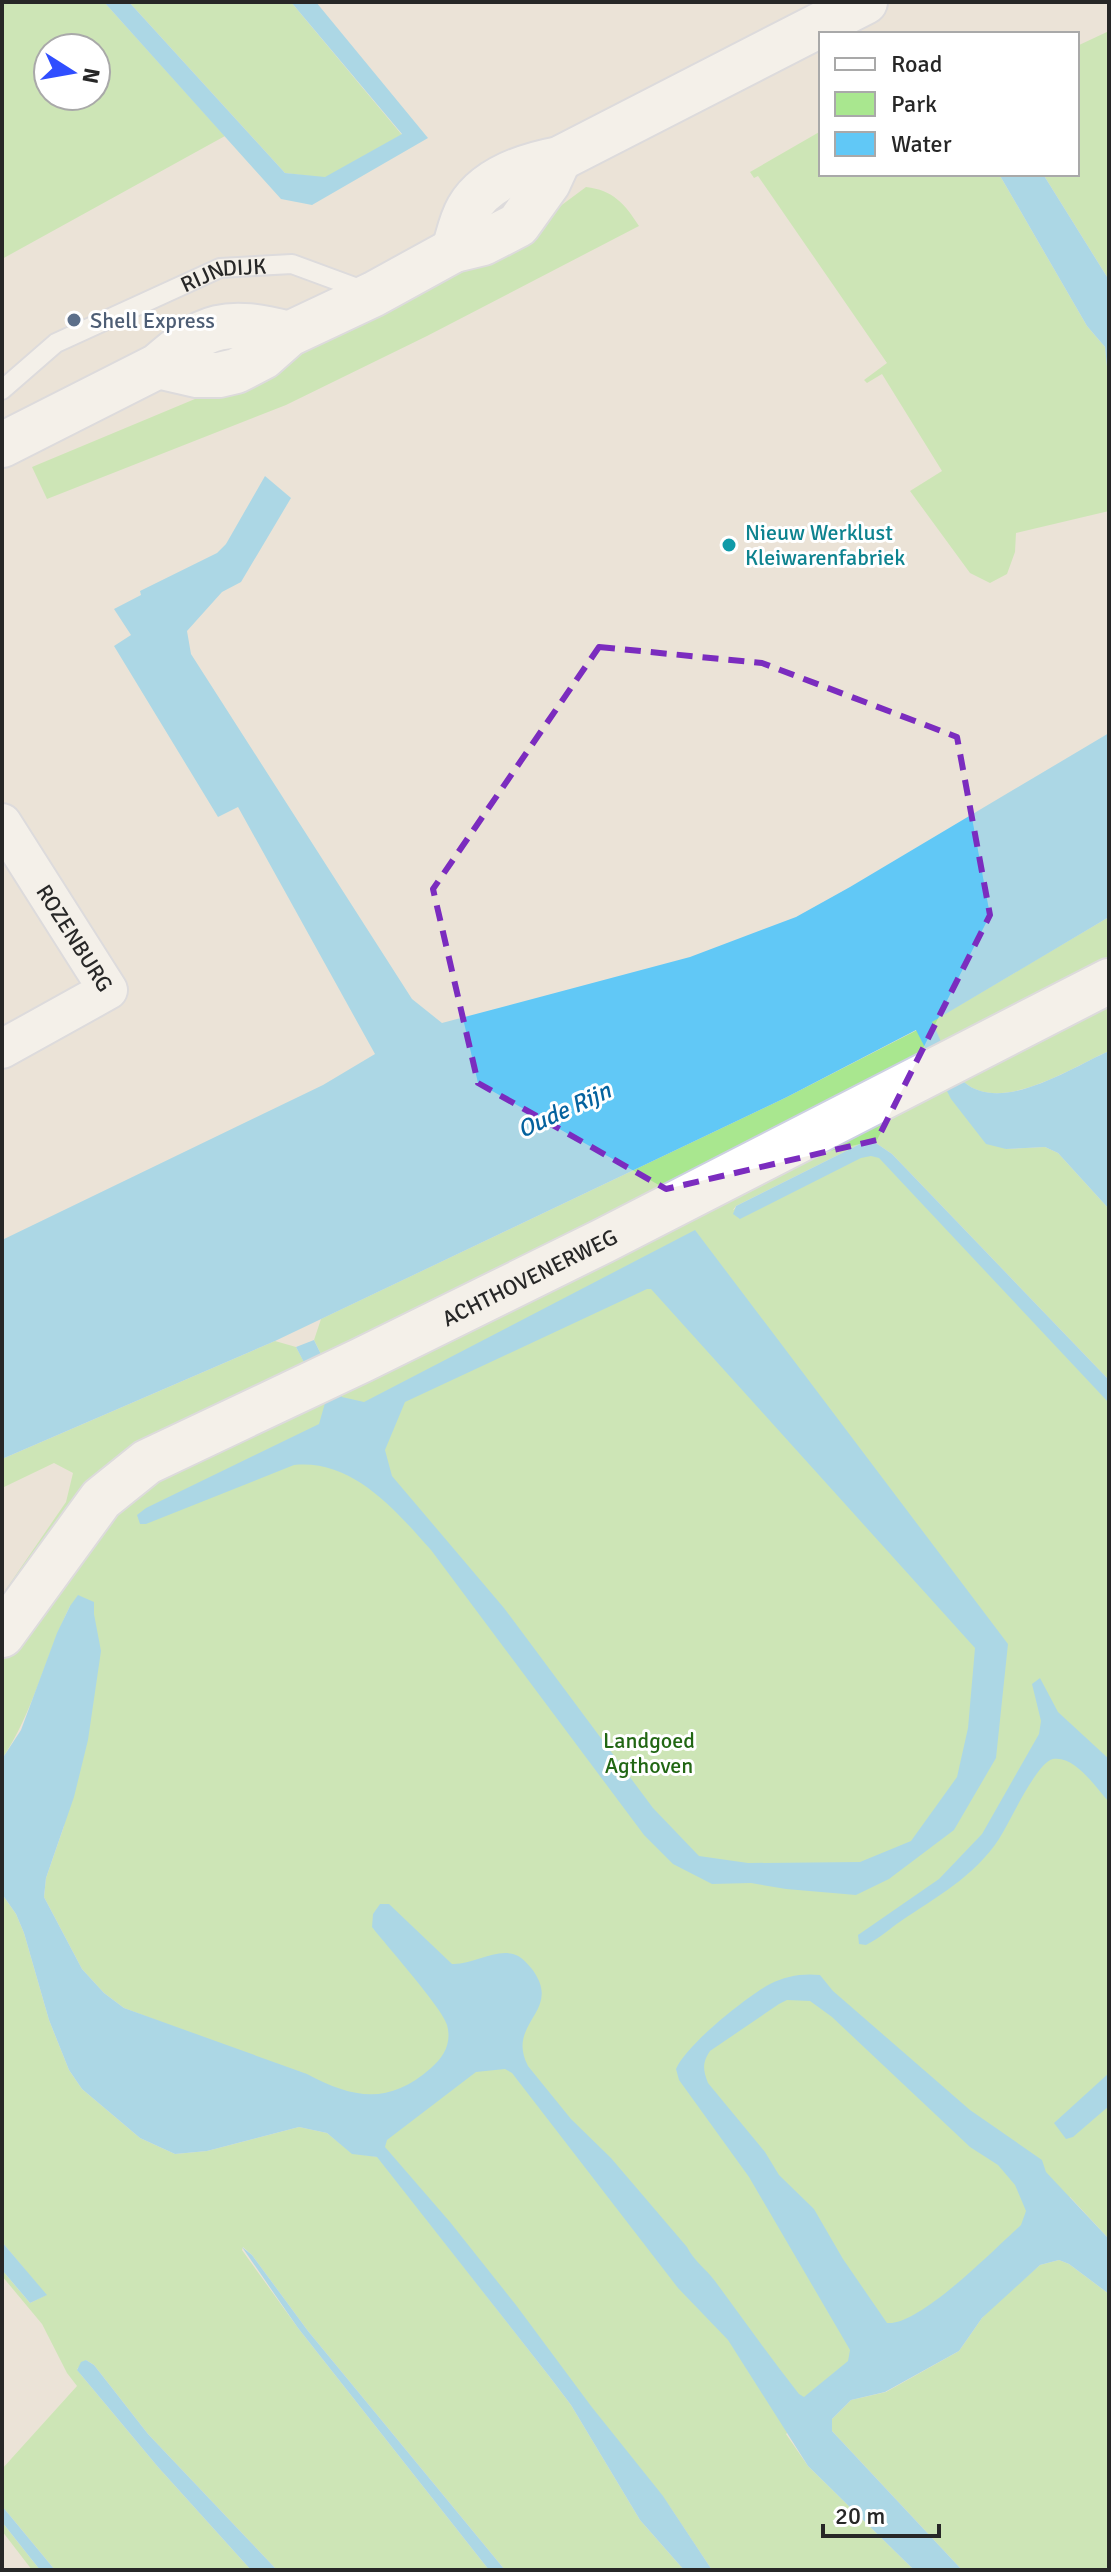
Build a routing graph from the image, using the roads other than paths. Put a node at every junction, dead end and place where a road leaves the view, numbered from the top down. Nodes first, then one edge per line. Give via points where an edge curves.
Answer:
1 (865, 2) edge
2 (374, 294) junction
3 (2, 390) edge
4 (2, 445) edge
5 (2, 823) edge
6 (1109, 981) edge
7 (2, 1049) edge
8 (2, 1635) edge

1 - 2 street via 559,159 527,165 483,191 468,209 454,250
2 - 3 lane, RIJNDIJK via 292,264 220,268 56,343
2 - 4 street via 289,334 236,371 197,375 158,366
5 - 7 street, ROZENBURG via 108,990
6 - 8 street, ACHTHOVENERWEG via 603,1241 147,1462 101,1499

